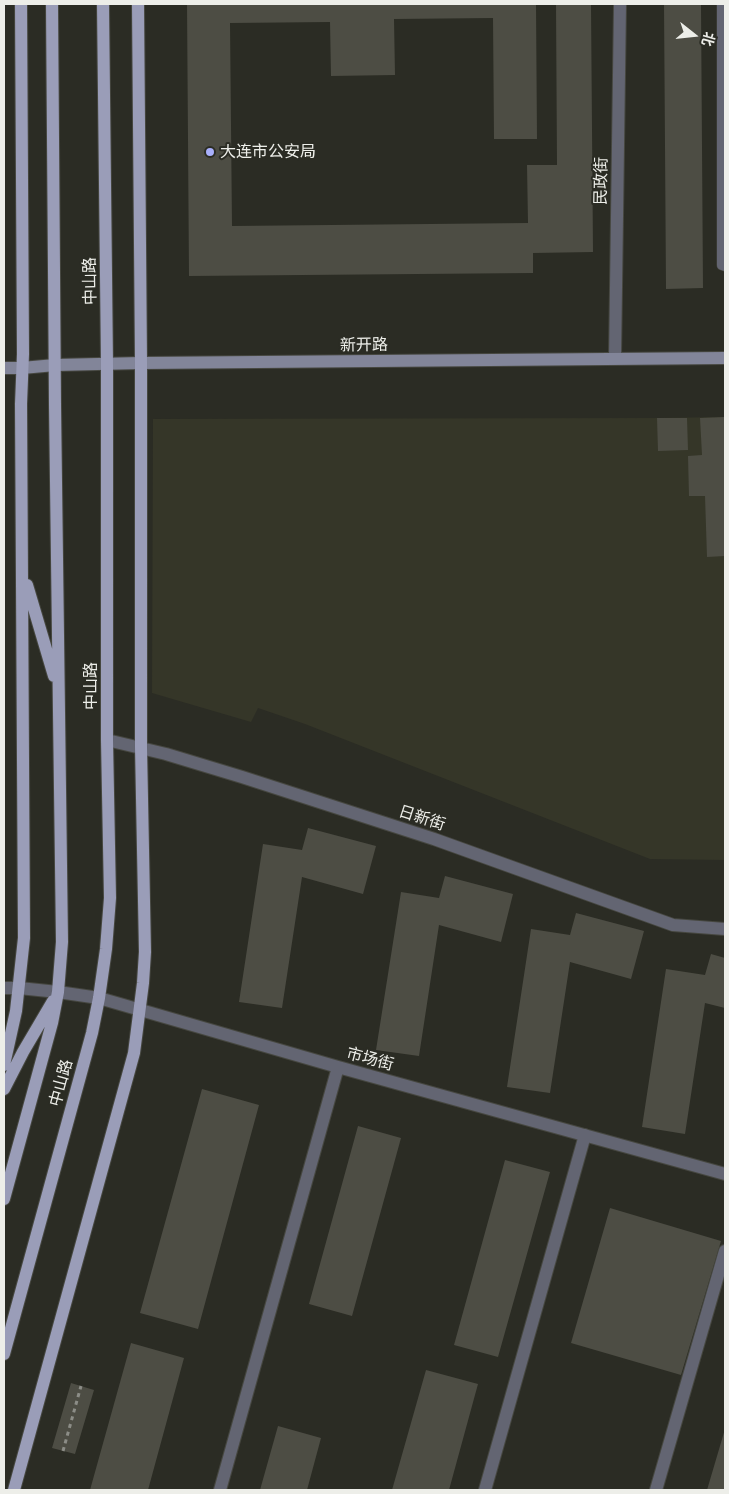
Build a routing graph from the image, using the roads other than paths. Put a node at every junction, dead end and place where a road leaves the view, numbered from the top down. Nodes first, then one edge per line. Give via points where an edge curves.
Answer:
1 (20, 4) edge
2 (52, 4) edge
3 (103, 4) edge
4 (138, 4) edge
5 (620, 4) edge
6 (722, 4) edge
7 (725, 266) edge
8 (615, 358) junction
9 (725, 358) edge
10 (141, 363) junction
11 (55, 365) junction
12 (107, 365) junction
13 (4, 368) edge
14 (22, 368) junction
15 (22, 570) junction
16 (59, 692) junction
17 (107, 740) junction
18 (141, 747) junction
19 (725, 929) edge
20 (4, 988) edge
21 (19, 988) junction
22 (58, 992) junction
23 (99, 998) junction
24 (139, 1010) junction
25 (4, 1065) edge
26 (338, 1067) junction
27 (4, 1089) edge
28 (585, 1135) junction
29 (725, 1174) edge
30 (4, 1199) edge
31 (725, 1250) edge
32 (4, 1354) edge
33 (14, 1490) edge
34 (220, 1490) edge
35 (484, 1490) edge
36 (656, 1490) edge

1 - 14 main road
2 - 11 main road, 中山路
3 - 12 main road, 中山路
4 - 10 main road
5 - 8 street, 民政街
6 - 7 lane via 722,265
8 - 9 main road, 新开路
8 - 10 main road, 新开路
10 - 12 main road, 新开路
10 - 18 main road
11 - 12 main road, 新开路
11 - 14 main road, 新开路
11 - 16 main road, 中山路
12 - 17 main road, 中山路
13 - 14 main road, 新开路
14 - 15 main road
15 - 16 main road
15 - 21 main road via 24,938
16 - 22 main road, 中山路 via 62,942
17 - 18 street, 日新街
17 - 23 main road, 中山路 via 110,898
18 - 19 street, 日新街 via 434,839 673,925
18 - 24 main road via 144,952
20 - 21 street, 市场街
21 - 22 street, 市场街
21 - 25 main road
22 - 23 street, 市场街
22 - 27 main road
22 - 30 main road, 中山路
23 - 24 street, 市场街
23 - 32 main road, 中山路
24 - 26 street, 市场街
24 - 33 main road via 134,1053
26 - 28 street, 市场街
26 - 34 street
28 - 29 street, 市场街
28 - 35 street
31 - 36 street

